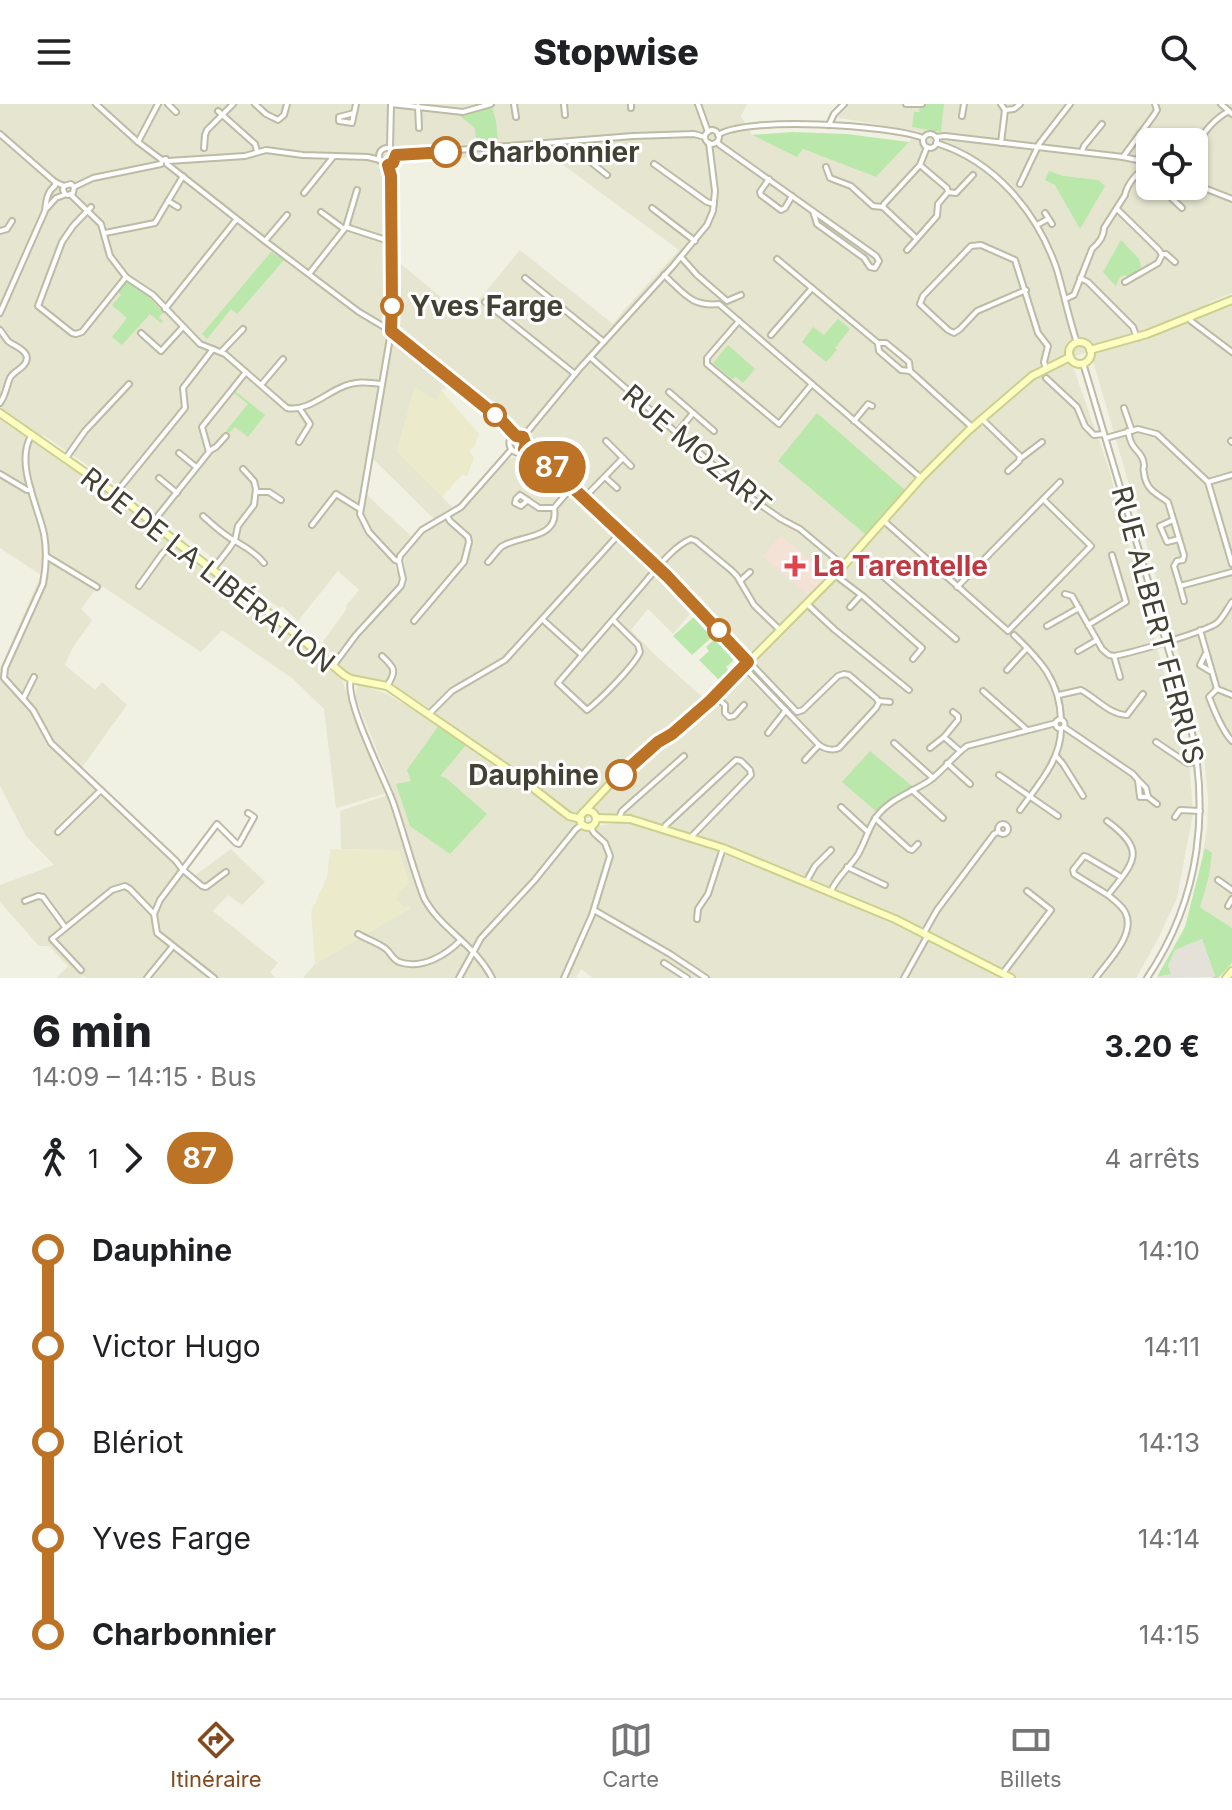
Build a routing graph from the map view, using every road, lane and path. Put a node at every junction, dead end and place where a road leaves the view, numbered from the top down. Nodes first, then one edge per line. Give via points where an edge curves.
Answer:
1 (96, 104) edge
2 (158, 104) edge
3 (168, 104) edge
4 (233, 104) edge
5 (255, 104) edge
6 (287, 104) edge
7 (356, 104) edge
8 (391, 104) edge
9 (491, 104) edge
10 (514, 104) edge
11 (564, 104) edge
12 (698, 104) edge
13 (844, 104) edge
14 (906, 104) edge
15 (922, 104) edge
16 (964, 104) edge
17 (1001, 104) edge
18 (1020, 104) edge
19 (1070, 104) edge
20 (1155, 104) edge
21 (1221, 104) edge
22 (418, 106) junction
23 (478, 106) edge
24 (1005, 110) junction
25 (176, 112) dead end
26 (1231, 112) edge
27 (220, 113) junction
28 (354, 113) dead end
29 (565, 115) dead end
30 (962, 116) dead end
31 (516, 117) dead end
32 (1102, 124) dead end
33 (829, 125) junction
34 (419, 128) dead end
35 (1208, 129) edge
36 (0, 134) edge
37 (706, 135) junction
38 (718, 135) junction
39 (950, 137) junction
40 (923, 138) junction
41 (936, 140) junction
42 (576, 141) junction
43 (138, 142) junction
44 (717, 142) junction
45 (709, 143) junction
46 (1001, 143) junction
47 (1038, 146) junction
48 (927, 147) junction
49 (950, 147) junction
50 (204, 148) dead end
51 (390, 148) junction
52 (257, 152) junction
53 (380, 152) junction
54 (1082, 152) junction
55 (154, 154) junction
56 (396, 155) junction
57 (334, 156) junction
58 (368, 157) junction
59 (1123, 157) junction
60 (1136, 159) edge
61 (380, 160) junction
62 (164, 162) junction
63 (654, 164) dead end
64 (388, 165) junction
65 (920, 165) junction
66 (149, 166) junction
67 (826, 167) dead end
68 (607, 175) dead end
69 (973, 175) dead end
70 (183, 176) junction
71 (1136, 176) edge
72 (769, 179) junction
73 (55, 184) junction
74 (1020, 184) dead end
75 (63, 187) junction
76 (74, 187) junction
77 (357, 190) dead end
78 (1208, 190) edge
79 (948, 192) junction
80 (304, 193) dead end
81 (68, 194) junction
82 (793, 196) junction
83 (1232, 199) edge
84 (1174, 200) edge
85 (168, 201) junction
86 (714, 204) junction
87 (178, 207) dead end
88 (883, 207) junction
89 (652, 208) dead end
90 (1182, 208) dead end
91 (89, 209) junction
92 (1117, 209) junction
93 (45, 211) junction
94 (813, 211) junction
95 (321, 212) dead end
96 (287, 215) dead end
97 (237, 219) junction
98 (12, 221) dead end
99 (1052, 224) dead end
100 (1037, 225) junction
101 (345, 228) junction
102 (0, 231) edge
103 (105, 234) junction
104 (916, 238) junction
105 (265, 241) junction
106 (695, 241) junction
107 (392, 242) junction
108 (907, 250) dead end
109 (1162, 254) junction
110 (681, 257) junction
111 (777, 259) dead end
112 (1175, 262) dead end
113 (309, 274) junction
114 (664, 275) junction
115 (126, 277) junction
116 (525, 278) dead end
117 (1080, 278) junction
118 (1125, 282) dead end
119 (812, 288) junction
120 (1026, 290) junction
121 (741, 295) dead end
122 (1065, 299) junction
123 (1232, 300) edge
124 (485, 302) dead end
125 (165, 309) junction
126 (0, 313) edge
127 (1190, 317) junction
128 (739, 321) junction
129 (183, 327) junction
130 (243, 329) dead end
131 (0, 330) edge
132 (391, 331) junction
133 (141, 333) dead end
134 (771, 335) dead end
135 (1137, 338) junction
136 (604, 342) junction
137 (878, 343) junction
138 (1077, 343) junction
139 (213, 349) junction
140 (1090, 350) junction
141 (221, 352) junction
142 (1232, 352) edge
143 (590, 357) junction
144 (1070, 357) junction
145 (283, 359) dead end
146 (1083, 363) junction
147 (1046, 368) junction
148 (910, 371) junction
149 (246, 372) junction
150 (575, 374) junction
151 (1046, 378) dead end
152 (0, 381) edge
153 (129, 384) dead end
154 (381, 384) junction
155 (812, 384) junction
156 (261, 385) junction
157 (8, 387) junction
158 (669, 392) dead end
159 (0, 403) edge
160 (872, 406) dead end
161 (1124, 408) dead end
162 (300, 409) junction
163 (0, 413) edge
164 (693, 413) junction
165 (983, 420) junction
166 (854, 421) junction
167 (508, 428) junction
168 (973, 428) junction
169 (714, 431) dead end
170 (1130, 431) junction
171 (677, 433) junction
172 (31, 436) junction
173 (226, 436) dead end
174 (516, 436) junction
175 (1105, 436) junction
176 (523, 437) junction
177 (510, 439) junction
178 (606, 441) dead end
179 (299, 442) dead end
180 (1042, 442) dead end
181 (524, 449) junction
182 (511, 450) junction
183 (209, 451) junction
184 (179, 453) dead end
185 (623, 458) junction
186 (1021, 458) junction
187 (65, 459) junction
188 (631, 466) dead end
189 (196, 468) junction
190 (243, 469) dead end
191 (1008, 471) dead end
192 (0, 474) edge
193 (1232, 475) edge
194 (605, 477) junction
195 (159, 478) dead end
196 (921, 478) junction
197 (1060, 482) dead end
198 (1208, 482) junction
199 (572, 487) junction
200 (617, 488) dead end
201 (31, 490) junction
202 (256, 492) junction
203 (177, 493) junction
204 (115, 494) junction
205 (584, 498) junction
206 (1043, 499) junction
207 (281, 500) dead end
208 (528, 500) dead end
209 (554, 508) junction
210 (360, 509) junction
211 (203, 516) dead end
212 (447, 516) junction
213 (1173, 520) junction
214 (884, 521) junction
215 (153, 522) junction
216 (312, 525) dead end
217 (620, 533) junction
218 (1179, 539) junction
219 (235, 540) junction
220 (175, 541) junction
221 (856, 553) junction
222 (1112, 555) dead end
223 (46, 556) junction
224 (399, 561) junction
225 (488, 562) dead end
226 (264, 563) dead end
227 (1232, 564) edge
228 (844, 566) junction
229 (658, 568) junction
230 (212, 569) junction
231 (750, 572) dead end
232 (1232, 572) edge
233 (835, 575) junction
234 (740, 581) junction
235 (139, 586) dead end
236 (1180, 586) junction
237 (97, 587) dead end
238 (957, 587) junction
239 (1065, 594) dead end
240 (861, 595) junction
241 (1184, 601) dead end
242 (1232, 602) edge
243 (807, 604) junction
244 (850, 607) dead end
245 (1079, 608) junction
246 (1226, 610) junction
247 (1232, 614) edge
248 (542, 619) junction
249 (613, 620) junction
250 (414, 621) dead end
251 (1088, 625) junction
252 (1047, 626) dead end
253 (780, 630) junction
254 (1200, 630) junction
255 (1014, 635) dead end
256 (956, 639) dead end
257 (1097, 640) junction
258 (1166, 641) junction
259 (1027, 648) junction
260 (1078, 651) dead end
261 (1207, 653) junction
262 (382, 656) dead end
263 (582, 656) junction
264 (1114, 656) junction
265 (913, 659) dead end
266 (746, 664) junction
267 (333, 666) junction
268 (1007, 670) dead end
269 (1212, 672) junction
270 (34, 677) dead end
271 (1120, 677) dead end
272 (351, 679) junction
273 (387, 686) junction
274 (1217, 689) junction
275 (909, 690) dead end
276 (983, 691) dead end
277 (1143, 694) dead end
278 (1059, 695) junction
279 (1232, 695) edge
280 (715, 696) junction
281 (23, 699) junction
282 (879, 701) junction
283 (890, 702) dead end
284 (744, 705) dead end
285 (788, 708) junction
286 (953, 712) dead end
287 (428, 714) junction
288 (1059, 721) junction
289 (1062, 728) junction
290 (1027, 730) junction
291 (768, 733) dead end
292 (944, 737) junction
293 (1232, 741) edge
294 (1156, 742) dead end
295 (894, 743) dead end
296 (819, 745) junction
297 (930, 748) dead end
298 (960, 751) junction
299 (684, 756) dead end
300 (1056, 756) junction
301 (805, 760) dead end
302 (1197, 762) junction
303 (947, 763) junction
304 (999, 775) dead end
305 (933, 778) junction
306 (970, 784) dead end
307 (101, 790) junction
308 (912, 790) junction
309 (601, 794) junction
310 (1083, 796) dead end
311 (1029, 797) junction
312 (1157, 804) dead end
313 (841, 807) dead end
314 (1020, 810) dead end
315 (1200, 811) junction
316 (248, 813) dead end
317 (595, 815) junction
318 (1058, 816) dead end
319 (1175, 817) dead end
320 (619, 818) junction
321 (875, 818) junction
322 (943, 818) dead end
323 (584, 820) junction
324 (1107, 821) dead end
325 (664, 829) junction
326 (58, 832) dead end
327 (868, 832) junction
328 (998, 832) dead end
329 (690, 838) junction
330 (918, 844) dead end
331 (723, 848) junction
332 (831, 850) dead end
333 (847, 867) junction
334 (182, 869) junction
335 (226, 872) dead end
336 (1121, 877) junction
337 (1218, 880) dead end
338 (806, 882) junction
339 (885, 885) dead end
340 (1232, 890) edge
341 (831, 891) junction
342 (1027, 891) dead end
343 (1108, 895) junction
344 (1232, 899) edge
345 (25, 901) dead end
346 (1228, 906) dead end
347 (594, 910) junction
348 (154, 914) junction
349 (697, 919) dead end
350 (66, 928) junction
351 (358, 934) dead end
352 (926, 934) junction
353 (461, 940) junction
354 (174, 945) junction
355 (474, 951) junction
356 (664, 963) dead end
357 (81, 970) dead end
358 (1003, 974) junction
359 (147, 978) edge
360 (214, 978) edge
361 (459, 978) edge
362 (492, 978) edge
363 (564, 978) edge
364 (687, 978) edge
365 (706, 978) edge
366 (904, 978) edge
367 (1011, 978) edge
368 (1096, 978) edge
369 (1147, 978) edge

1 - 43 street
2 - 43 street
3 - 25 street
4 - 27 street
5 - 6 street via 278,120
7 - 28 street
8 - 22 street
8 - 51 street
9 - 23 street
10 - 31 street
11 - 29 street
12 - 37 street
13 - 33 street
14 - 15 street
16 - 30 street
17 - 24 street
18 - 24 street
19 - 47 street
20 - 59 street via 1154,115
21 - 26 street
22 - 23 street via 463,112
22 - 34 street
24 - 46 street
26 - 35 street
27 - 50 street via 207,130
27 - 52 street via 255,144
32 - 54 street
33 - 38 street via 735,128
33 - 40 street
36 - 73 street
37 - 38 street
37 - 42 street
37 - 45 street
38 - 44 street
39 - 41 street
39 - 46 street
39 - 49 street
40 - 41 street via 928,134
40 - 48 street
41 - 48 street
41 - 49 street
42 - 56 street
42 - 68 street via 577,151
43 - 55 street
44 - 45 street
44 - 72 street
45 - 86 street
46 - 47 street
47 - 54 street
47 - 74 street
48 - 65 street
49 - 100 street via 1003,183
51 - 53 street
51 - 56 street
52 - 57 street
52 - 62 street
53 - 58 street
53 - 61 street
54 - 59 street
55 - 62 street
55 - 66 street
56 - 64 street
57 - 58 street
57 - 80 street
58 - 61 street
59 - 60 street
61 - 64 street
62 - 66 street
62 - 70 street
63 - 86 street
64 - 107 street
65 - 79 street
65 - 88 street
66 - 76 street
67 - 88 street via 830,178
69 - 79 street via 956,193
70 - 85 street
70 - 97 street
71 - 92 street
72 - 82 street
72 - 82 street via 760,192 772,203 783,209
73 - 75 street
73 - 93 street
75 - 76 street
75 - 81 street
76 - 81 street
77 - 101 street
78 - 83 street
79 - 104 street via 938,204 937,216
81 - 91 street
81 - 93 street
82 - 94 street
84 - 90 street
85 - 87 street
85 - 103 street via 155,223
86 - 106 street
88 - 104 street
89 - 106 street
91 - 103 street
91 - 115 street via 62,242 38,306 76,334
92 - 109 street
92 - 117 street
93 - 126 street
94 - 94 street via 817,224 870,267 878,266 876,256
95 - 101 street
96 - 105 street
97 - 105 street
97 - 125 street
98 - 102 street
99 - 100 street via 1047,216
100 - 122 street
101 - 107 street
101 - 113 street
103 - 115 street via 110,256
104 - 108 street
105 - 113 street
106 - 110 street
107 - 132 street
109 - 112 street
109 - 118 street via 1158,263
110 - 114 street
110 - 121 street via 727,301
111 - 119 street
113 - 132 street
114 - 128 street via 697,304 719,304
114 - 136 street
115 - 125 street
116 - 136 street
117 - 122 street via 1074,295
117 - 135 street via 1133,327
119 - 134 street
119 - 137 street
120 - 120 street via 1015,260 978,244 947,270 920,304 954,333 977,311
120 - 147 street via 1039,336 1048,346
122 - 138 street
123 - 127 main road
124 - 150 street
125 - 129 street
127 - 135 main road
127 - 142 street
128 - 155 street
128 - 155 street via 707,364 779,424
129 - 133 street via 161,351
129 - 139 street
130 - 141 street
131 - 157 street via 27,356
132 - 154 street
132 - 167 street
135 - 140 main road
136 - 143 street
137 - 148 street via 879,351 901,370
137 - 148 street via 886,343 909,362
138 - 140 main road
138 - 144 main road via 1070,348
139 - 141 street
139 - 204 street via 183,388 185,408
140 - 146 main road
141 - 149 street
143 - 150 street
143 - 171 street, RUE MOZART
144 - 146 main road
144 - 147 main road
145 - 156 street
146 - 175 street, RUE ALBERT FERRUS
147 - 165 main road
148 - 168 street
149 - 156 street
149 - 183 street via 202,427
150 - 176 street
151 - 175 street via 1077,407 1088,430
152 - 157 street
153 - 187 street
154 - 162 street via 343,386
154 - 210 street
155 - 166 street
156 - 162 street via 287,408
157 - 159 street
158 - 164 street
160 - 166 street via 868,404
161 - 170 street
162 - 179 street via 310,424
163 - 172 main road, RUE DE LA LIBÉRATION
164 - 169 street
164 - 171 street
165 - 168 main road
165 - 186 street
166 - 196 street
167 - 174 street
167 - 177 street
168 - 196 main road
170 - 175 street
170 - 198 street via 1162,437
170 - 213 street via 1146,482 1167,499
171 - 228 street, RUE MOZART via 751,498
172 - 187 main road, RUE DE LA LIBÉRATION
172 - 201 street via 25,457
173 - 183 street
174 - 176 street
174 - 177 street
175 - 258 street, RUE ALBERT FERRUS
176 - 181 street
177 - 182 street
178 - 185 street
180 - 186 street
181 - 182 street
181 - 199 street
182 - 212 street
183 - 189 street
184 - 189 street
185 - 188 street
185 - 194 street
186 - 191 street
187 - 204 main road, RUE DE LA LIBÉRATION
189 - 203 street
190 - 202 street
192 - 201 street
193 - 198 street
194 - 200 street
194 - 205 street
195 - 203 street
196 - 214 main road
197 - 206 street
198 - 227 street
199 - 205 street
199 - 209 street
201 - 223 street
202 - 207 street
202 - 219 street
203 - 215 street
204 - 215 main road, RUE DE LA LIBÉRATION
205 - 217 street
206 - 238 street
206 - 238 street via 1091,546 1008,631
208 - 209 street via 539,508
209 - 225 street via 554,519 541,534 503,546
210 - 216 street via 336,494
210 - 224 street via 369,532
211 - 219 street
212 - 224 street via 422,530
212 - 250 street via 468,537 464,562
213 - 218 street
213 - 218 street via 1160,526 1167,542
214 - 221 main road
214 - 238 street
215 - 220 main road, RUE DE LA LIBÉRATION
217 - 229 street
217 - 248 street
218 - 236 street via 1184,558 1174,566
219 - 226 street
219 - 230 street
220 - 230 main road, RUE DE LA LIBÉRATION
220 - 235 street
221 - 228 main road
221 - 256 street
222 - 251 street via 1126,602
223 - 237 street
223 - 281 street via 43,584 5,668 4,678
224 - 267 street via 401,586
228 - 233 main road
229 - 234 street via 691,539
229 - 249 street
229 - 266 street
230 - 267 main road, RUE DE LA LIBÉRATION
231 - 234 street
232 - 236 street
233 - 240 street
233 - 243 main road
234 - 253 street via 754,605
236 - 241 street
239 - 245 street
240 - 244 street
240 - 265 street via 922,648
242 - 246 street
243 - 253 main road
243 - 275 street
245 - 251 street
245 - 252 street
246 - 247 street
246 - 254 street via 1217,623
248 - 263 street
248 - 287 street via 505,660 452,691
249 - 263 street
249 - 263 street via 640,652 587,710 558,683
251 - 257 street
253 - 266 main road
254 - 258 street
254 - 261 street
255 - 259 street
257 - 260 street
257 - 264 street
258 - 264 street
258 - 302 street, RUE ALBERT FERRUS
259 - 268 street
259 - 278 street
261 - 269 street
261 - 269 street via 1200,665
262 - 273 street via 394,671
264 - 271 street
266 - 280 main road
266 - 285 street
267 - 272 main road, RUE DE LA LIBÉRATION
269 - 274 street
270 - 281 street
272 - 273 main road, RUE DE LA LIBÉRATION
272 - 353 street via 349,690 424,898
273 - 287 main road, RUE DE LA LIBÉRATION
274 - 279 street
274 - 293 street via 1209,697
276 - 290 street
277 - 278 street via 1123,716 1081,690
278 - 288 street
280 - 284 street via 729,717
280 - 309 main road
281 - 307 street via 51,743
282 - 283 street
282 - 285 street via 844,674 801,712
282 - 296 street via 839,748
285 - 291 street
285 - 296 street
286 - 292 street via 958,720
287 - 323 main road, RUE DE LA LIBÉRATION via 569,816
288 - 289 street
288 - 290 street
289 - 300 street
289 - 312 street via 1133,774 1140,797
290 - 298 street
292 - 297 street
292 - 298 street
294 - 302 street via 1187,763
295 - 305 street
296 - 301 street
298 - 303 street
299 - 320 street
300 - 310 street
300 - 311 street
302 - 315 street, RUE ALBERT FERRUS
303 - 305 street
303 - 306 street
304 - 311 street
305 - 308 street
307 - 326 street
307 - 334 street
308 - 321 street
308 - 322 street
309 - 317 main road
309 - 323 main road
311 - 314 street
311 - 318 street
313 - 327 street
315 - 319 street via 1180,810
315 - 369 street, RUE ALBERT FERRUS via 1183,909
316 - 334 street via 254,817 239,844 217,824
317 - 320 main road
317 - 323 main road via 587,811
317 - 323 main road via 595,823
320 - 325 main road
321 - 327 street
321 - 330 street via 912,850
323 - 347 street via 610,856
323 - 355 street
324 - 336 street via 1125,834 1134,851
325 - 329 main road
325 - 329 street via 736,760 741,761 751,775
327 - 333 street
328 - 352 street via 945,900
329 - 331 main road
331 - 338 main road
331 - 349 street
332 - 338 street
333 - 339 street
333 - 341 street
334 - 335 street via 206,887
334 - 348 street
336 - 343 street
336 - 343 street via 1087,857 1078,862 1074,874
337 - 340 street
338 - 341 main road
341 - 352 main road
342 - 358 street via 1051,910
343 - 368 street via 1128,917 1127,932
344 - 346 street
345 - 350 street via 43,897
347 - 363 street
347 - 365 street
348 - 350 street via 130,889 119,886
348 - 354 street via 157,933
350 - 357 street via 52,939
351 - 353 street via 403,963 440,958
352 - 358 main road
352 - 366 street
353 - 355 street
354 - 359 street
354 - 360 street
355 - 361 street
355 - 362 street
356 - 364 street
358 - 367 main road

